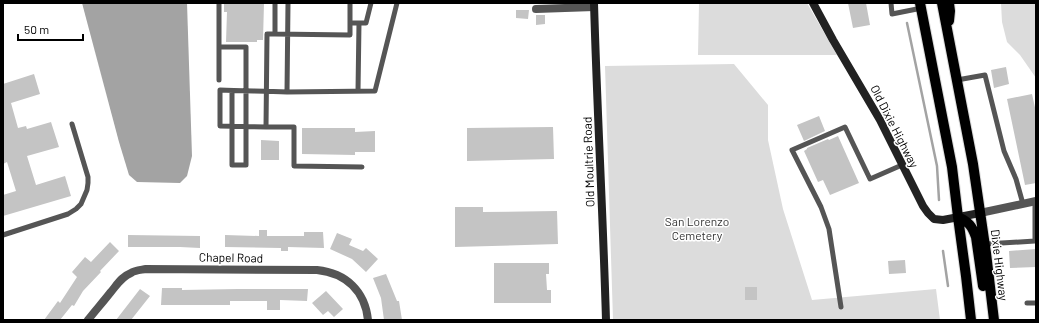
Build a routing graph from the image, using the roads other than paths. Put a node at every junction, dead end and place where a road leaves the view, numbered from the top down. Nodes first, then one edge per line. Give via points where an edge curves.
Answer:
1 (219, 3) edge
2 (275, 3) edge
3 (288, 3) edge
4 (350, 3) edge
5 (371, 3) edge
6 (397, 3) edge
7 (812, 3) edge
8 (891, 3) edge
9 (942, 3) edge
10 (949, 3) edge
11 (594, 5) edge
12 (921, 6) edge
13 (536, 9) dead end
14 (350, 23) junction
15 (359, 23) junction
16 (275, 34) junction
17 (288, 35) junction
18 (948, 35) junction
19 (219, 47) junction
20 (219, 80) dead end
21 (957, 80) junction
22 (232, 90) junction
23 (246, 91) junction
24 (266, 91) junction
25 (358, 91) junction
26 (287, 92) junction
27 (72, 124) dead end
28 (232, 126) junction
29 (246, 127) junction
30 (266, 127) junction
31 (902, 165) junction
32 (362, 167) dead end
33 (1036, 201) edge
34 (1023, 204) junction
35 (980, 213) junction
36 (958, 218) junction
37 (3, 235) edge
38 (985, 244) junction
39 (1027, 303) dead end
40 (1036, 303) edge
41 (841, 307) dead end
42 (88, 320) edge
43 (368, 320) edge
44 (606, 320) edge
45 (971, 320) edge
46 (987, 320) edge
47 (994, 320) edge

1 - 19 lane
2 - 16 lane
3 - 17 lane
4 - 14 lane
5 - 15 lane via 366,23
6 - 25 lane via 375,91
7 - 31 main road, Old Dixie Highway via 880,120
8 - 12 lane via 892,14
9 - 18 main road, Dixie Highway
10 - 18 main road
11 - 13 street
11 - 44 main road, Old Moultrie Road
12 - 36 main road via 952,167
14 - 15 lane
14 - 17 lane via 350,35
15 - 25 lane
16 - 17 lane
16 - 24 lane via 266,34
17 - 26 lane
18 - 21 main road, Dixie Highway
19 - 20 lane
19 - 23 lane via 246,47
21 - 34 lane via 985,75 1004,151
21 - 35 main road, Dixie Highway
22 - 23 lane
22 - 28 lane
22 - 28 lane via 220,90 220,126
23 - 24 lane
23 - 29 lane
24 - 26 lane
24 - 30 lane
25 - 26 lane
27 - 37 lane via 88,177 88,190 81,204 68,214
28 - 29 lane
28 - 29 lane via 232,165 246,165
29 - 30 lane
30 - 32 lane via 294,127 294,166
31 - 36 main road, Old Dixie Highway via 923,206 934,219
31 - 41 lane via 870,179 845,127 792,150 821,207 829,229
33 - 34 street
33 - 38 lane via 1035,241
34 - 35 street
35 - 36 main road, Old Dixie Highway
35 - 38 main road, Dixie Highway
36 - 45 main road
36 - 46 main road via 967,222 976,237
38 - 47 main road, Dixie Highway
39 - 40 lane
42 - 43 street, Chapel Road via 124,277 146,269 326,271 342,277 360,293 368,312

